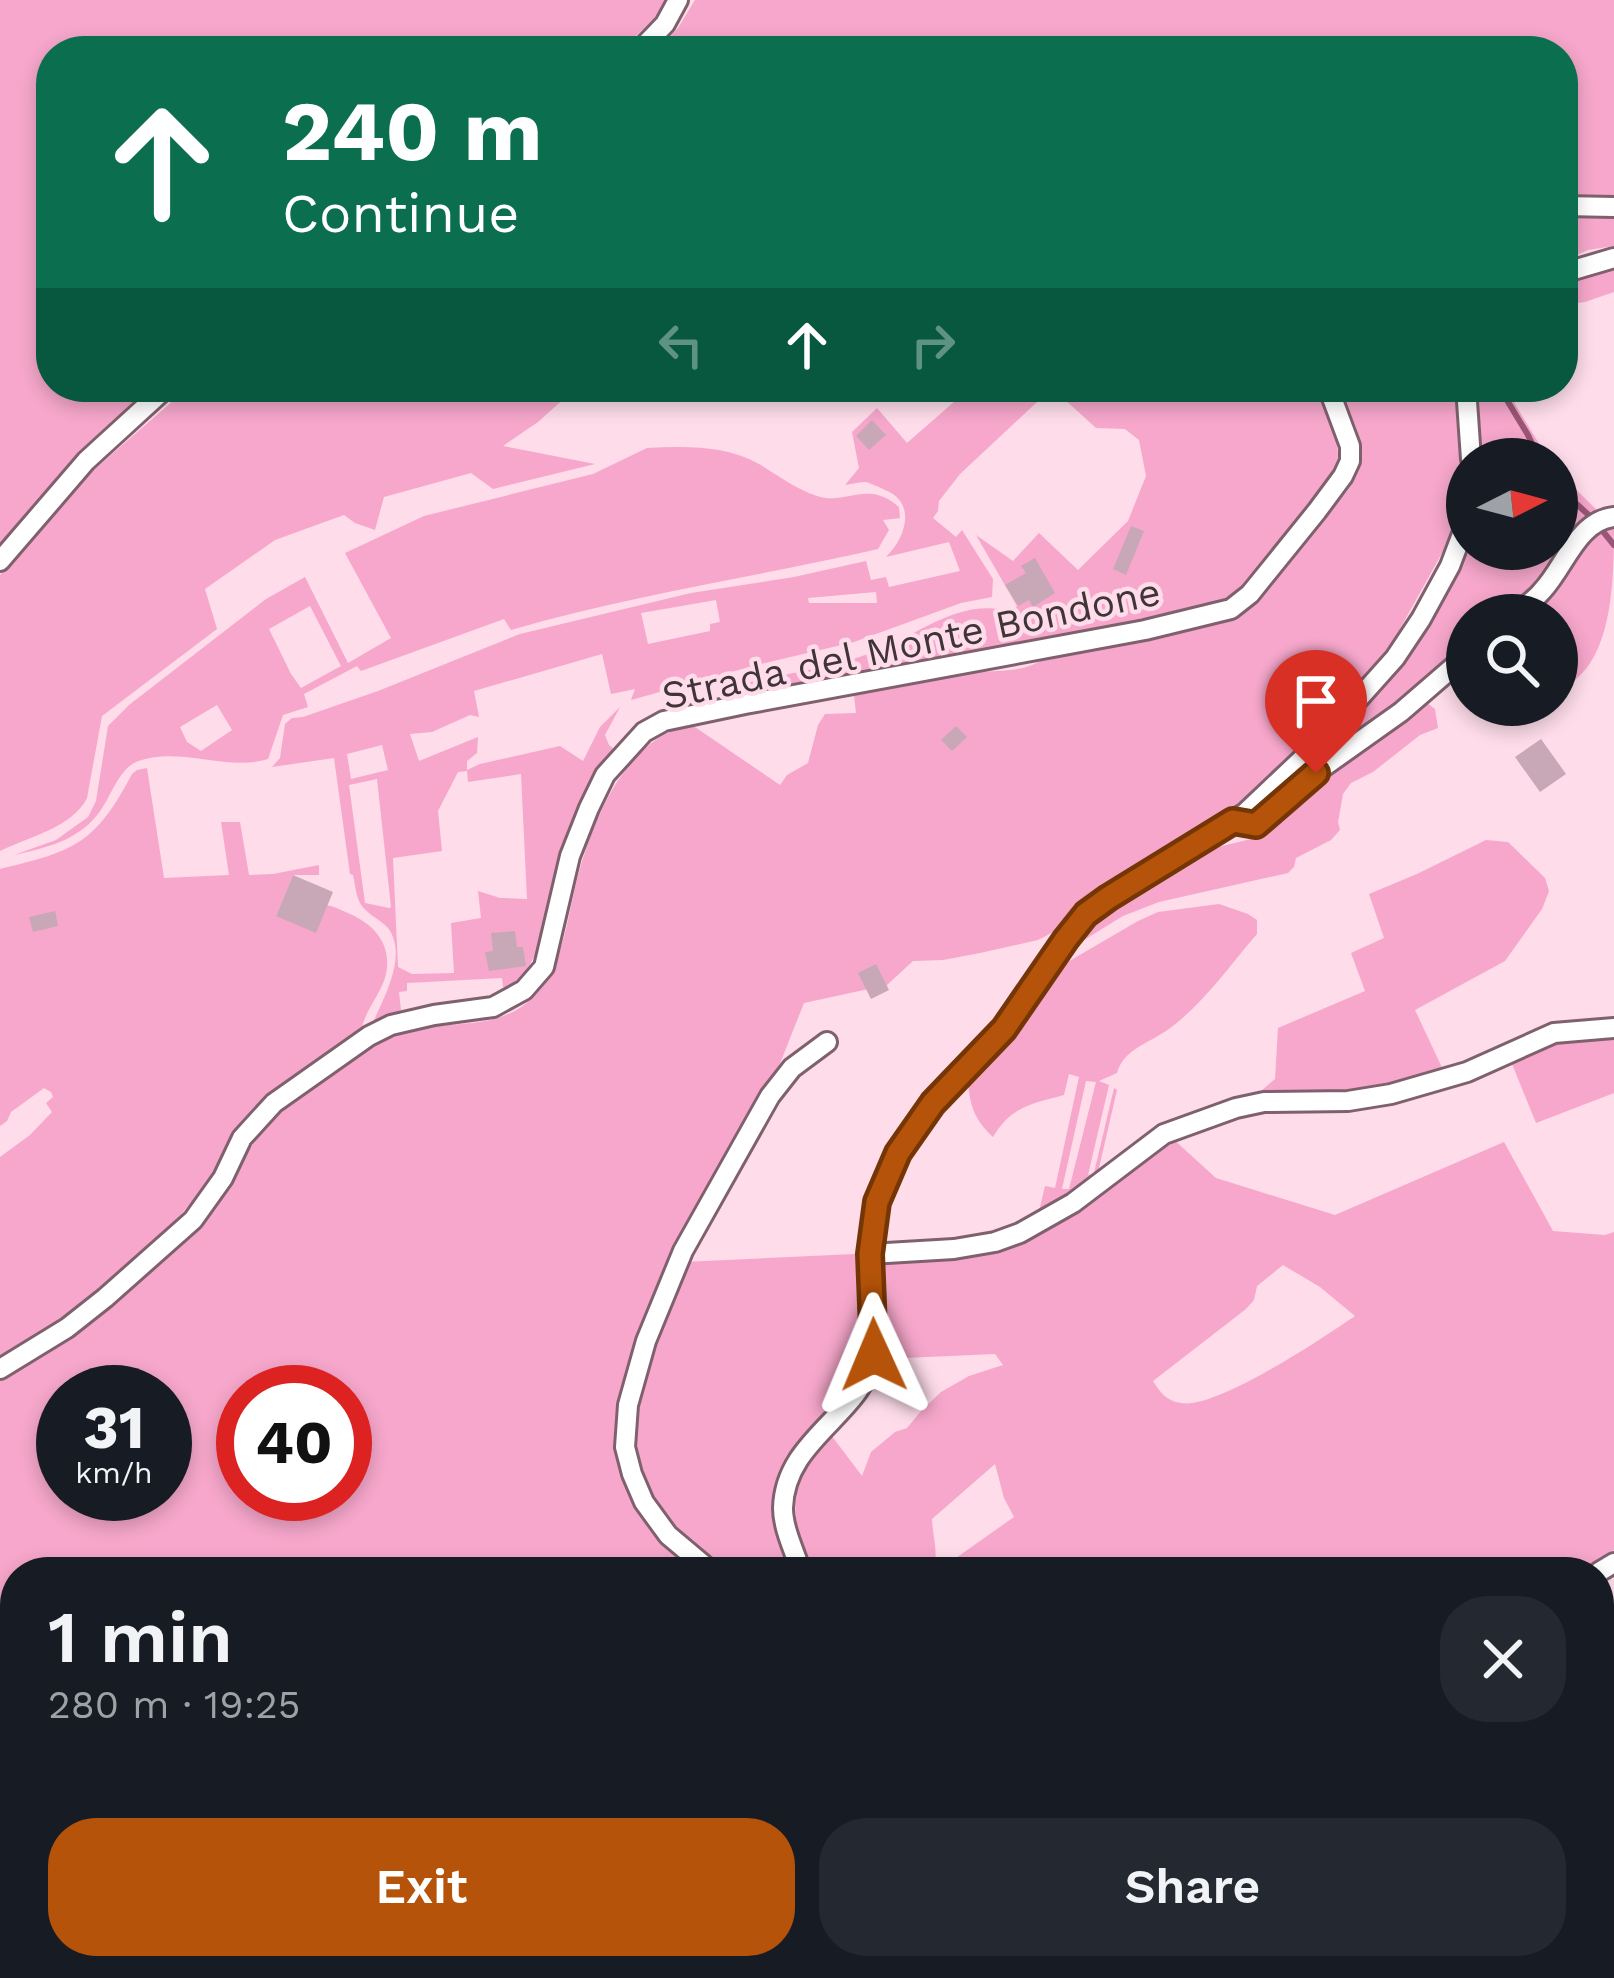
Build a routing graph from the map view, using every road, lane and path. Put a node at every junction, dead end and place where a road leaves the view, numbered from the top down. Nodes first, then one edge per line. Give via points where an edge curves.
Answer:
1 (678, 0) edge
2 (653, 36) edge
3 (1578, 206) edge
4 (1614, 207) edge
5 (1614, 258) edge
6 (1578, 269) edge
7 (151, 402) edge
8 (1334, 402) edge
9 (1467, 402) edge
10 (1470, 438) edge
11 (1602, 521) edge
12 (0, 561) edge
13 (1448, 570) edge
14 (1540, 594) edge
15 (1446, 673) edge
16 (1233, 821) junction
17 (1614, 1028) edge
18 (826, 1042) dead end
19 (870, 1254) junction
20 (0, 1369) edge
21 (694, 1557) edge
22 (796, 1557) edge

1 - 2 street
3 - 4 street
5 - 6 street
7 - 12 street via 86,461
8 - 20 street, Strada del Monte Bondone via 1350,446 1343,476 1231,609 746,704 644,732 605,775 589,808 535,980 493,1007 391,1025 274,1103 242,1138 193,1220 67,1328
9 - 10 street
11 - 14 street
13 - 16 street via 1395,658 1282,781
15 - 16 street via 1256,825
16 - 19 street via 1086,914 1004,1029 898,1153 877,1202
17 - 19 street via 1554,1033 1467,1072 1391,1094 1236,1108 1164,1134 1019,1233 954,1249
18 - 21 street via 770,1096 683,1251 628,1406 625,1447 644,1502
19 - 22 street via 871,1370 790,1475 784,1519

